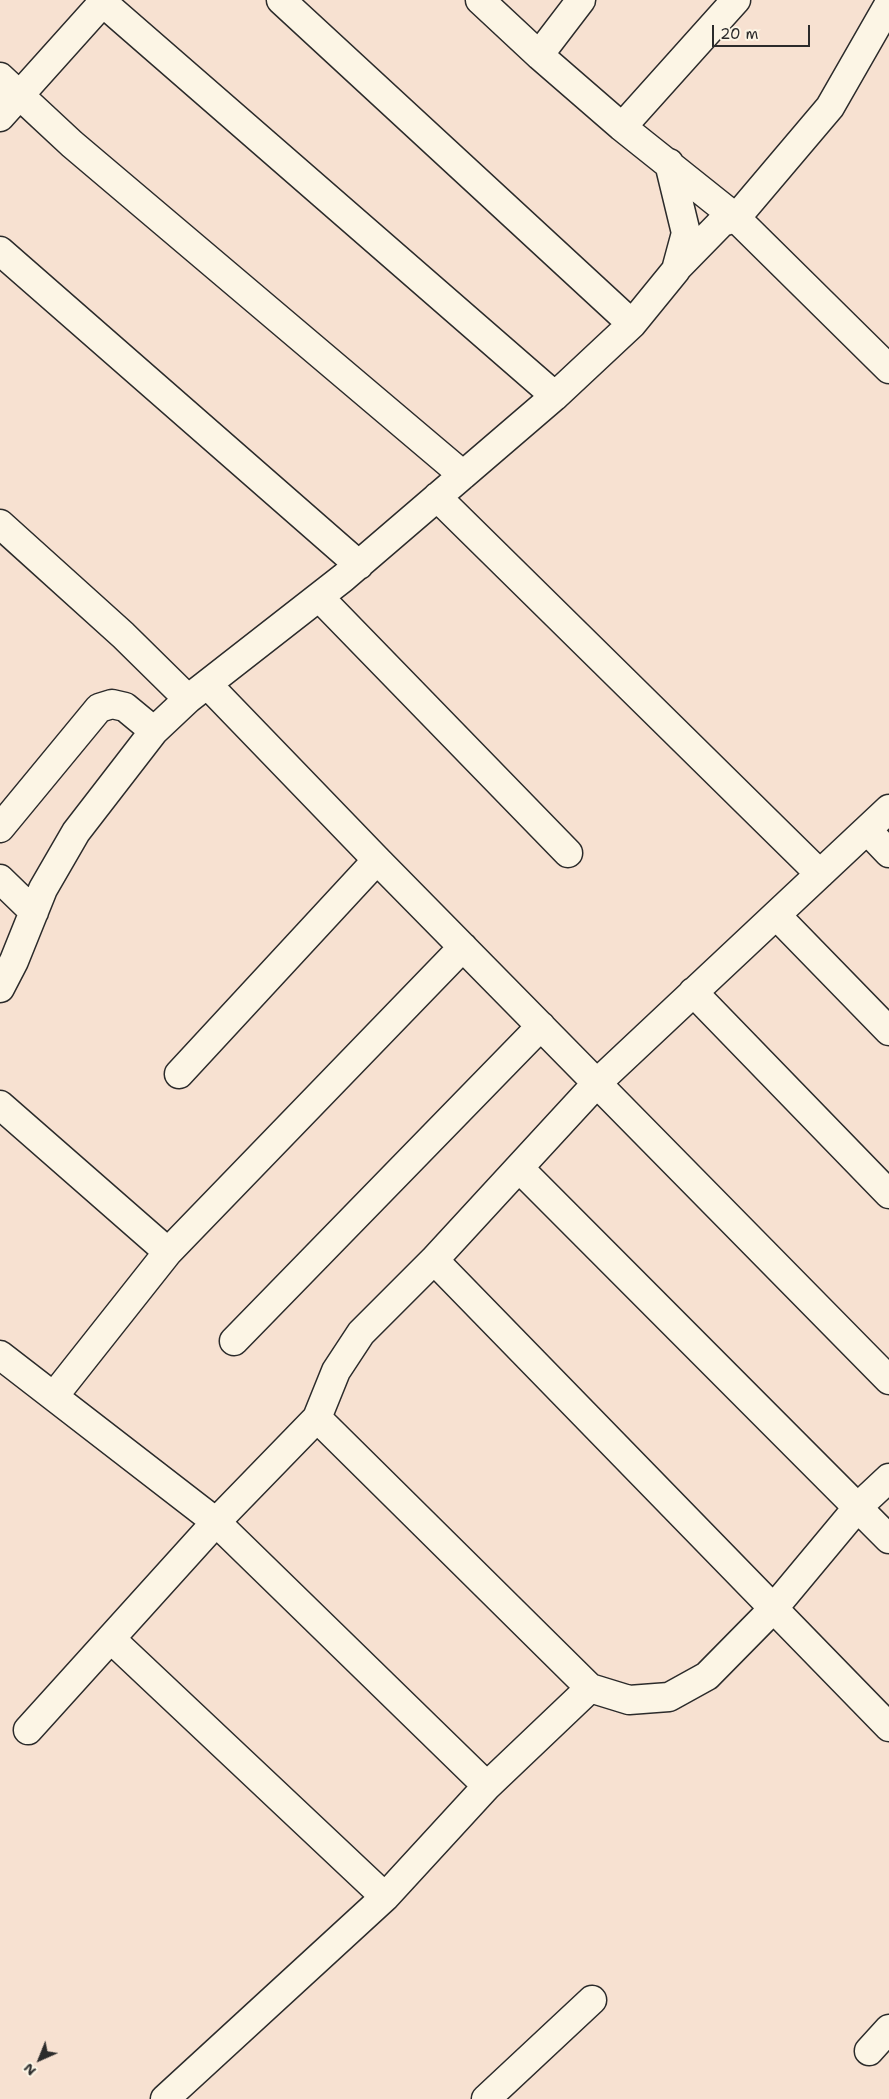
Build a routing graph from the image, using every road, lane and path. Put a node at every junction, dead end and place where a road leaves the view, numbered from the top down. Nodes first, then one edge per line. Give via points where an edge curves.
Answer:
1 (281, 0) edge
2 (480, 0) edge
3 (581, 0) edge
4 (736, 0) edge
5 (103, 1) edge
6 (889, 4) edge
7 (539, 54) junction
8 (0, 77) edge
9 (20, 95) junction
10 (0, 118) edge
11 (622, 127) junction
12 (669, 162) junction
13 (736, 218) junction
14 (0, 252) edge
15 (676, 270) junction
16 (632, 324) junction
17 (889, 369) edge
18 (555, 396) junction
19 (463, 475) junction
20 (437, 497) junction
21 (0, 524) edge
22 (359, 565) junction
23 (319, 598) junction
24 (198, 692) junction
25 (154, 731) junction
26 (889, 809) edge
27 (0, 828) edge
28 (867, 830) junction
29 (568, 852) dead end
30 (889, 853) edge
31 (377, 860) junction
32 (820, 874) junction
33 (0, 879) edge
34 (34, 912) junction
35 (776, 915) junction
36 (463, 946) junction
37 (0, 988) edge
38 (693, 992) junction
39 (541, 1026) junction
40 (889, 1031) edge
41 (179, 1074) dead end
42 (597, 1082) junction
43 (0, 1105) edge
44 (519, 1168) junction
45 (889, 1194) edge
46 (168, 1252) junction
47 (434, 1260) junction
48 (234, 1341) dead end
49 (0, 1355) edge
50 (889, 1380) edge
51 (54, 1396) junction
52 (317, 1418) junction
53 (889, 1478) edge
54 (858, 1507) junction
55 (216, 1522) junction
56 (889, 1538) edge
57 (773, 1609) junction
58 (111, 1639) junction
59 (590, 1688) junction
60 (889, 1727) edge
61 (28, 1730) dead end
62 (487, 1786) junction
63 (385, 1897) junction
64 (592, 2000) dead end
65 (889, 2029) edge
66 (869, 2051) dead end
67 (164, 2099) edge
68 (486, 2099) edge

1 - 16 street
2 - 7 street
3 - 7 street
4 - 11 street
5 - 9 street
5 - 18 street
6 - 13 street via 830,108
7 - 11 street
8 - 9 street
9 - 10 street
9 - 19 street via 72,144
11 - 12 street
12 - 13 street
12 - 15 street via 686,233
13 - 15 street via 722,222
13 - 17 street
14 - 22 street
15 - 16 street
16 - 18 street
18 - 19 street
19 - 20 street
20 - 22 street
20 - 32 street
21 - 24 street via 123,635
22 - 23 street
23 - 24 street
23 - 29 street
24 - 25 street
24 - 31 street
25 - 27 street via 125,707 112,704 100,708
25 - 34 street via 76,832 43,889
26 - 28 street
28 - 30 street
28 - 32 street
31 - 36 street
31 - 41 street
32 - 35 street
33 - 34 street
34 - 37 street
35 - 38 street
35 - 40 street
36 - 39 street
36 - 46 street
38 - 42 street
38 - 45 street
39 - 42 street
39 - 48 street
42 - 44 street
42 - 50 street
43 - 46 street
44 - 47 street
44 - 54 street
46 - 51 street
47 - 52 street via 362,1333 336,1371
47 - 57 street
49 - 51 street
51 - 55 street
52 - 55 street
52 - 59 street
53 - 54 street
54 - 56 street
54 - 57 street
55 - 58 street
55 - 62 street
57 - 59 street via 707,1676 669,1697 629,1700
57 - 60 street
58 - 61 street
58 - 63 street
59 - 62 street
62 - 63 street
63 - 67 street
64 - 68 street
65 - 66 street

